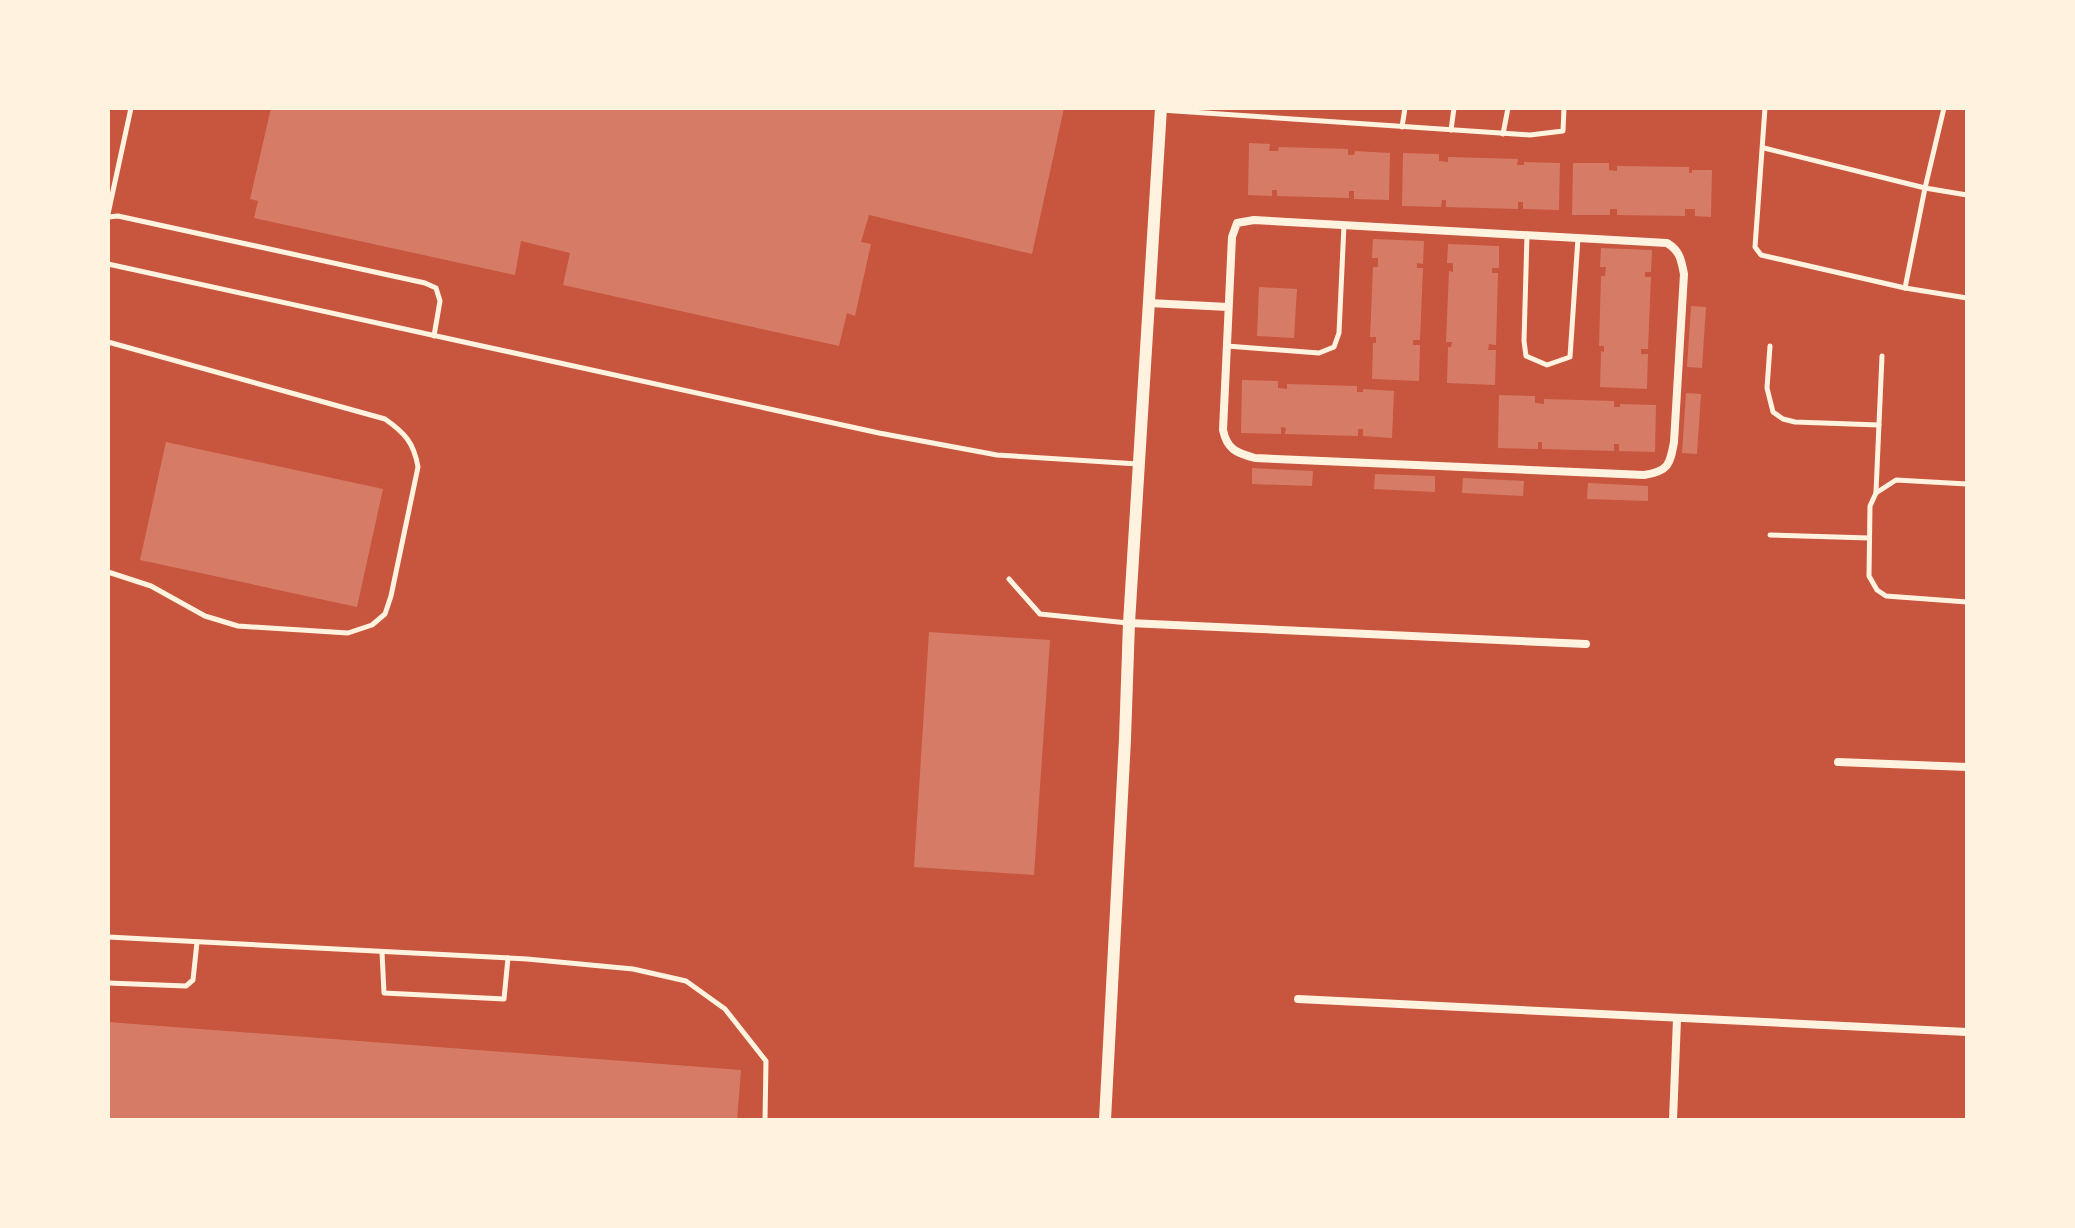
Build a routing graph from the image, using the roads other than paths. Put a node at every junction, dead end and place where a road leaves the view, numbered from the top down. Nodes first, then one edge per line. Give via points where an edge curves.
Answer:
1 (131, 108) edge
2 (1405, 108) edge
3 (1454, 108) edge
4 (1508, 108) edge
5 (1564, 108) edge
6 (1765, 108) edge
7 (1944, 108) edge
8 (1161, 109) edge
9 (1402, 127) junction
10 (1451, 130) junction
11 (1503, 134) junction
12 (1764, 148) junction
13 (1925, 188) junction
14 (1967, 195) edge
15 (108, 216) edge
16 (1344, 225) junction
17 (1527, 235) junction
18 (1578, 237) junction
19 (108, 264) edge
20 (1905, 288) junction
21 (1967, 298) edge
22 (1149, 303) junction
23 (1228, 307) junction
24 (434, 336) junction
25 (108, 342) edge
26 (1227, 346) junction
27 (1770, 346) dead end
28 (1882, 356) dead end
29 (1879, 425) junction
30 (1139, 464) junction
31 (1967, 484) edge
32 (1876, 493) junction
33 (1770, 535) dead end
34 (1869, 538) junction
35 (108, 572) edge
36 (1009, 579) dead end
37 (1967, 602) edge
38 (1129, 623) junction
39 (1586, 644) dead end
40 (1838, 762) dead end
41 (1967, 767) edge
42 (108, 937) edge
43 (197, 942) junction
44 (382, 952) junction
45 (508, 958) junction
46 (108, 983) edge
47 (1298, 999) dead end
48 (1677, 1019) junction
49 (1967, 1032) edge
50 (765, 1120) edge
51 (1105, 1120) edge
52 (1673, 1120) edge

1 - 15 lane
2 - 9 lane
3 - 10 lane
4 - 11 lane
5 - 11 lane via 1563,131
6 - 12 lane
7 - 13 lane
8 - 9 lane
8 - 22 street
9 - 10 lane
10 - 11 lane
12 - 13 lane
12 - 20 lane via 1755,247 1761,255
13 - 14 lane
13 - 20 lane
15 - 24 lane via 425,283 436,288 440,301
16 - 17 street
16 - 23 street via 1237,223
16 - 26 lane via 1334,347 1319,353
17 - 18 street
17 - 18 lane via 1526,356 1547,365 1570,357
18 - 26 street via 1667,243 1680,255 1684,274 1674,442 1666,468 1658,473 1239,454 1226,444 1223,430
19 - 24 lane
20 - 21 lane
22 - 23 street
22 - 30 street
23 - 26 street
24 - 30 lane via 992,454
25 - 35 lane via 385,419 406,434 418,467 391,596 385,614 372,625 348,633 238,626
27 - 29 lane via 1767,388 1773,412 1795,422
28 - 29 lane
29 - 32 lane
30 - 38 street
31 - 32 lane via 1896,480
32 - 34 lane
33 - 34 lane
34 - 37 lane via 1869,576 1877,590 1897,598
36 - 38 lane via 1040,614
38 - 39 street
38 - 51 street
40 - 41 street
42 - 43 lane
43 - 44 lane
43 - 46 lane via 193,980 186,986
44 - 45 lane
44 - 45 lane via 384,993 504,999
45 - 50 lane via 633,969 686,981 725,1009 766,1061
47 - 48 street
48 - 49 street
48 - 52 street

